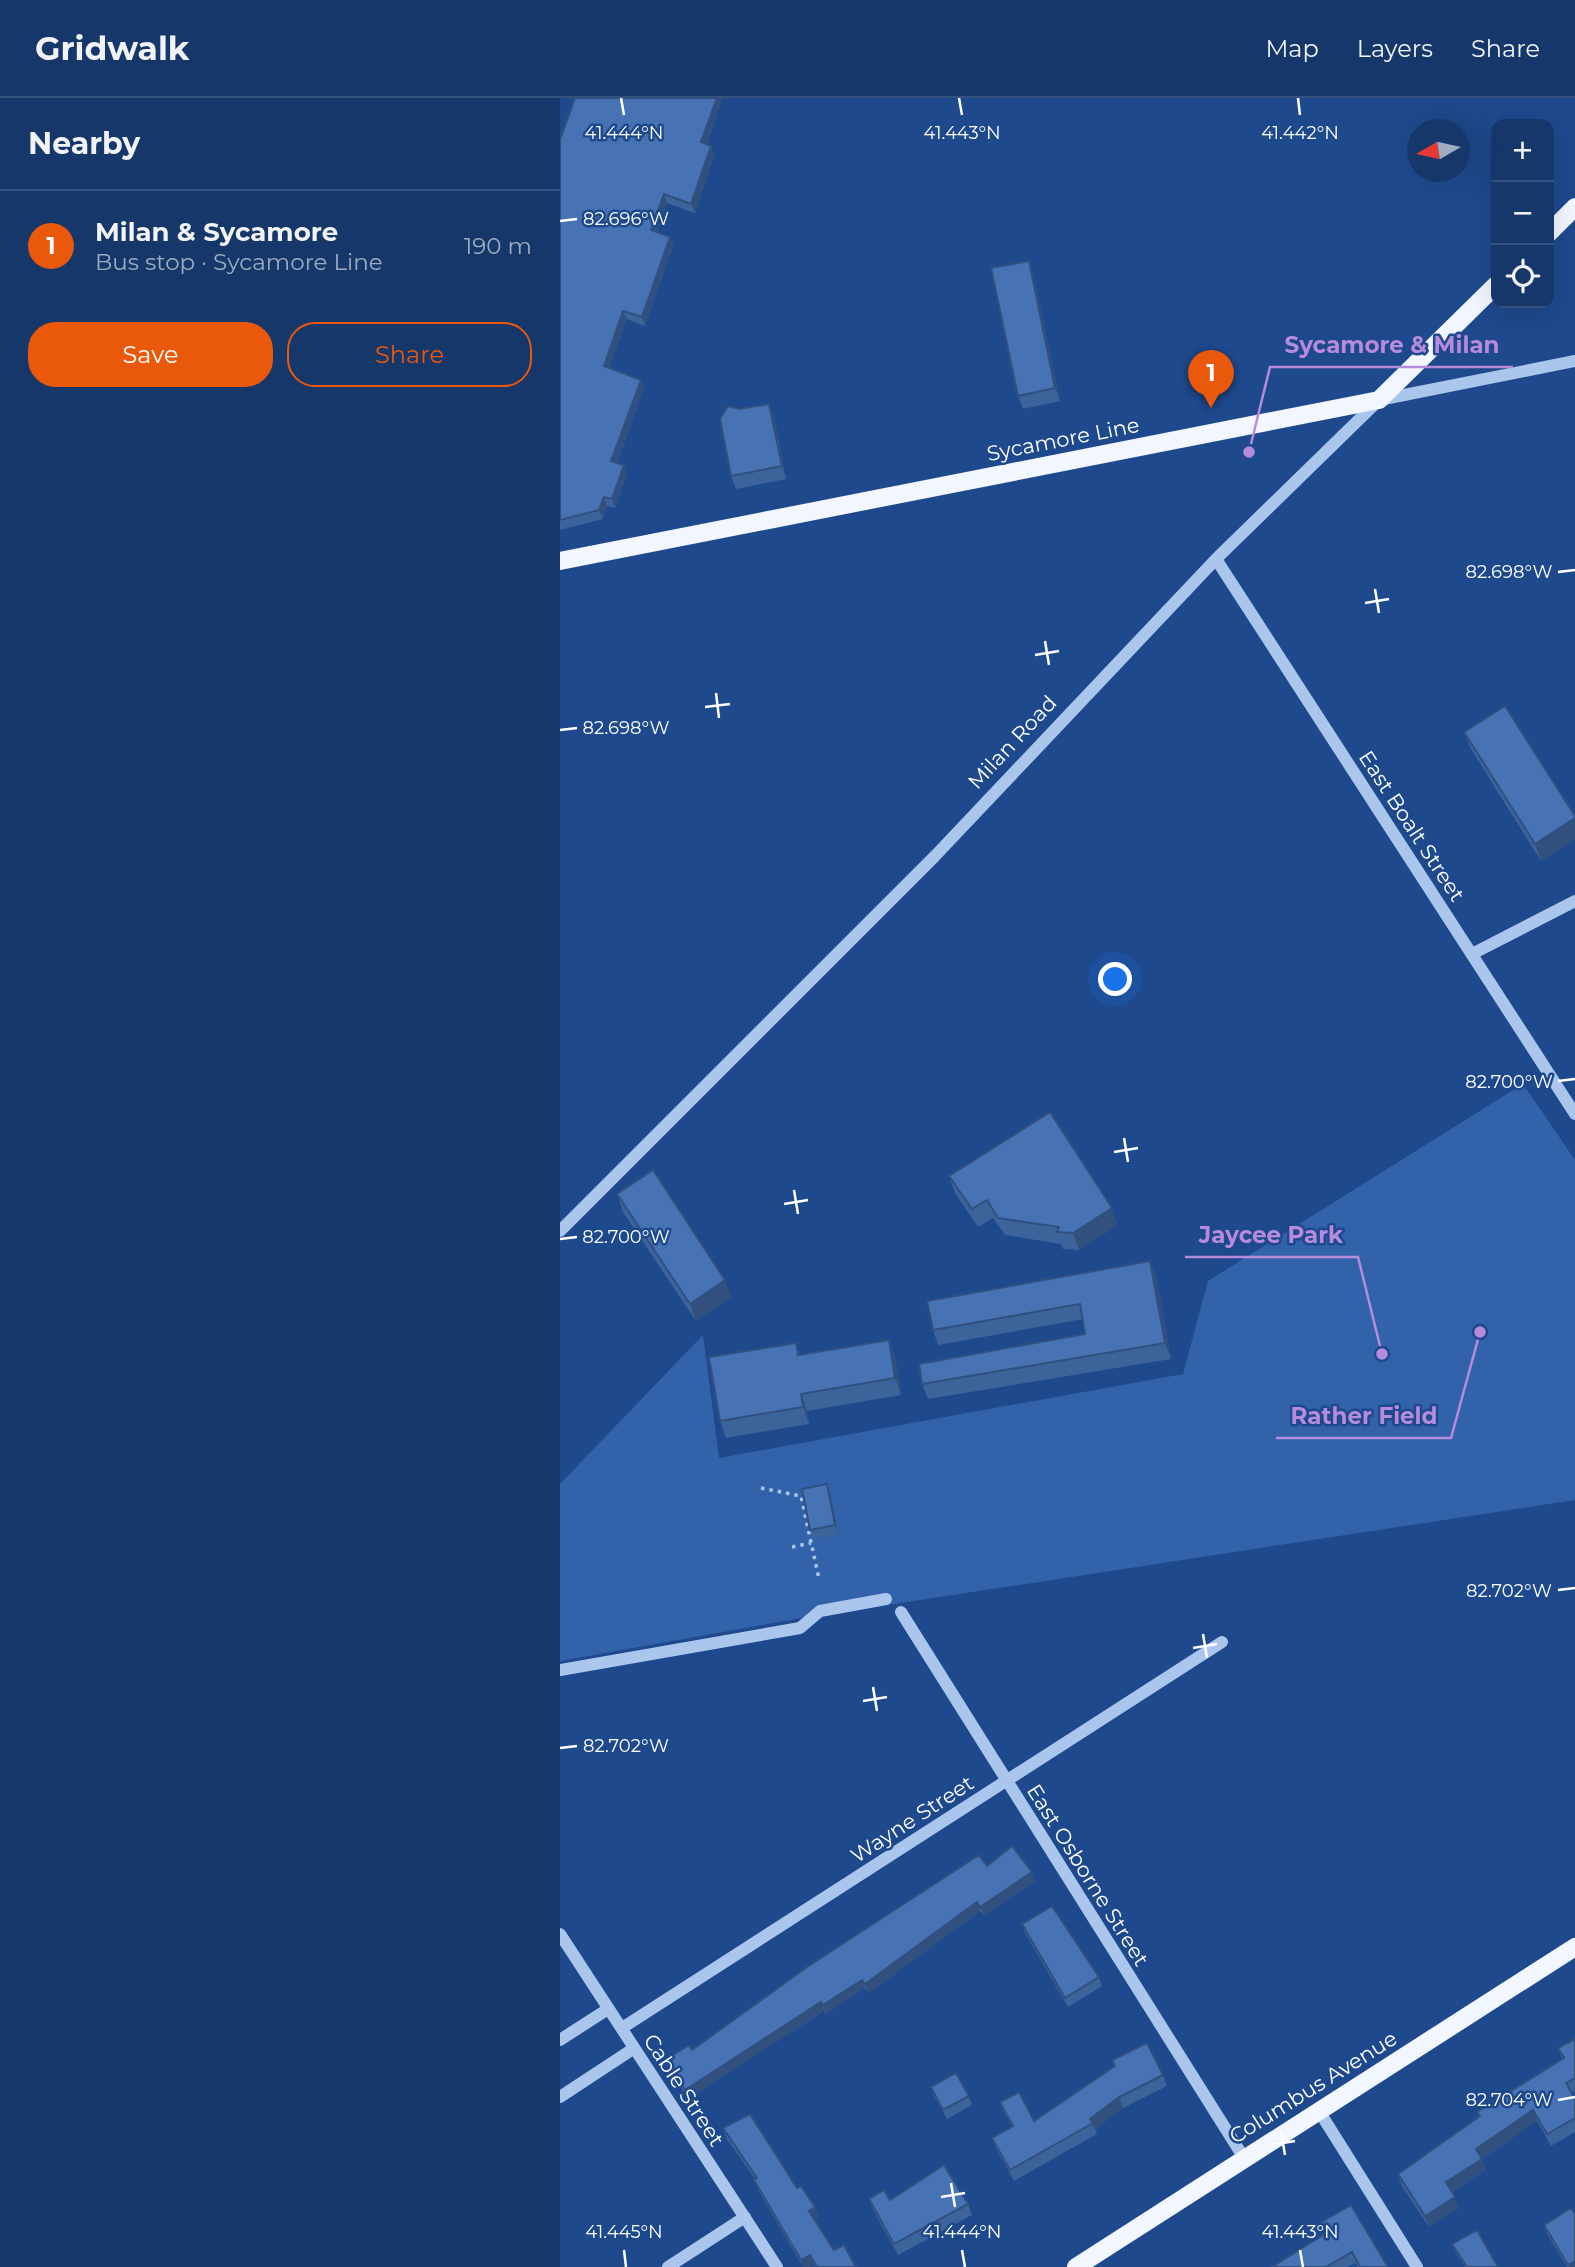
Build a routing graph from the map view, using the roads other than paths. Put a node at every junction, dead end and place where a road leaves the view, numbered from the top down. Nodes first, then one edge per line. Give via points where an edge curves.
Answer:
1 (1575, 207) edge
2 (1554, 228) edge
3 (1491, 290) edge
4 (1575, 361) edge
5 (1380, 400) junction
6 (1216, 559) junction
7 (560, 561) edge
8 (1575, 901) edge
9 (1472, 954) junction
10 (1575, 1114) edge
11 (560, 1231) edge
12 (886, 1599) dead end
13 (901, 1612) dead end
14 (1222, 1642) dead end
15 (560, 1670) edge
16 (1006, 1781) junction
17 (560, 1934) edge
18 (1575, 1947) edge
19 (608, 2009) junction
20 (621, 2028) junction
21 (560, 2040) edge
22 (633, 2049) junction
23 (560, 2097) edge
24 (1319, 2111) junction
25 (1244, 2158) junction
26 (745, 2217) junction
27 (668, 2267) edge
28 (777, 2267) edge
29 (1076, 2267) edge
30 (1417, 2267) edge

1 - 2 main road
3 - 5 main road, Milan Road
4 - 5 street, Sycamore Line
5 - 6 street, Milan Road
5 - 7 main road, Sycamore Line
6 - 9 street, East Boalt Street
6 - 11 street, Milan Road via 935,856
8 - 9 street
9 - 10 street, East Boalt Street
12 - 15 street via 820,1611 800,1628
13 - 16 street, East Osborne Street
14 - 16 street, Wayne Street
16 - 20 street, Wayne Street
16 - 25 street, East Osborne Street
17 - 19 street, Cable Street
18 - 24 main road, Columbus Avenue
19 - 20 street, Cable Street
19 - 21 street
20 - 22 street, Cable Street
22 - 23 street
22 - 26 street, Cable Street
24 - 25 main road, Columbus Avenue
24 - 30 street
25 - 29 main road, Columbus Avenue
26 - 27 street
26 - 28 street, Cable Street

